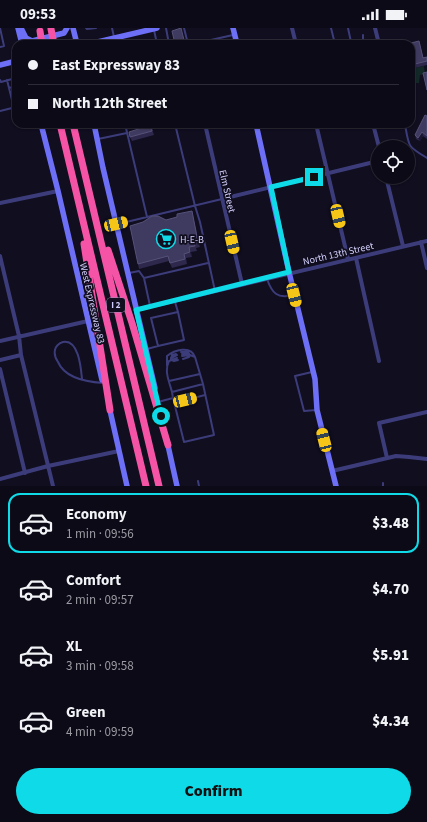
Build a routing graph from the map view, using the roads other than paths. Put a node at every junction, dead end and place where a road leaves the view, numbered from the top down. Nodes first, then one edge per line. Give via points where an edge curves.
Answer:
1 (0, 28) edge
2 (18, 28) edge
3 (21, 28) edge
4 (67, 28) edge
5 (73, 28) edge
6 (86, 28) edge
7 (96, 28) edge
8 (112, 28) edge
9 (166, 28) edge
10 (184, 28) edge
11 (233, 28) edge
12 (292, 28) edge
13 (331, 28) edge
14 (348, 28) edge
15 (375, 28) edge
16 (51, 29) edge
17 (153, 29) edge
18 (39, 30) edge
19 (234, 35) junction
20 (363, 35) dead end
21 (114, 38) junction
22 (21, 40) edge
23 (30, 40) edge
24 (36, 40) edge
25 (41, 40) edge
26 (53, 40) edge
27 (76, 40) edge
28 (110, 40) edge
29 (156, 40) edge
30 (168, 40) edge
31 (187, 40) edge
32 (211, 40) edge
33 (236, 40) edge
34 (295, 40) edge
35 (335, 40) edge
36 (351, 40) edge
37 (363, 40) edge
38 (378, 40) edge
39 (0, 46) edge
40 (12, 62) edge
41 (0, 65) edge
42 (12, 79) edge
43 (0, 80) edge
44 (7, 80) junction
45 (12, 87) edge
46 (9, 88) junction
47 (10, 94) joint
48 (12, 99) edge
49 (12, 109) edge
50 (0, 111) edge
51 (42, 128) edge
52 (61, 128) edge
53 (75, 128) edge
54 (95, 128) edge
55 (126, 128) edge
56 (176, 128) edge
57 (206, 128) edge
58 (257, 128) edge
59 (317, 128) edge
60 (375, 128) edge
61 (406, 128) edge
62 (127, 132) junction
63 (97, 140) junction
64 (377, 140) edge
65 (427, 158) edge
66 (371, 163) edge
67 (328, 173) junction
68 (388, 184) edge
69 (271, 187) junction
70 (58, 191) junction
71 (77, 199) junction
72 (222, 199) junction
73 (0, 203) edge
74 (195, 206) junction
75 (95, 210) junction
76 (147, 217) junction
77 (116, 224) junction
78 (427, 241) edge
79 (421, 242) junction
80 (403, 246) junction
81 (0, 256) edge
82 (356, 258) junction
83 (348, 259) junction
84 (208, 263) junction
85 (427, 268) edge
86 (289, 272) junction
87 (128, 273) junction
88 (144, 278) junction
89 (266, 278) junction
90 (242, 284) junction
91 (214, 291) junction
92 (294, 295) junction
93 (175, 300) junction
94 (150, 306) junction
95 (136, 310) junction
96 (178, 312) junction
97 (88, 321) junction
98 (19, 336) junction
99 (0, 341) edge
100 (158, 346) junction
101 (145, 349) junction
102 (21, 355) junction
103 (190, 355) junction
104 (177, 357) dead end
105 (195, 358) junction
106 (0, 360) edge
107 (379, 361) dead end
108 (166, 366) junction
109 (0, 369) edge
110 (313, 372) junction
111 (200, 374) junction
112 (82, 379) junction
113 (169, 381) junction
114 (103, 382) junction
115 (203, 384) junction
116 (172, 392) junction
117 (205, 395) junction
118 (173, 398) junction
119 (158, 402) junction
120 (174, 403) junction
121 (110, 410) junction
122 (317, 410) junction
123 (427, 412) edge
124 (168, 445) junction
125 (119, 451) junction
126 (387, 458) junction
127 (427, 459) edge
128 (48, 466) junction
129 (332, 471) junction
130 (25, 473) junction
131 (0, 479) edge
132 (198, 481) dead end
133 (53, 486) edge
134 (127, 486) edge
135 (146, 486) edge
136 (159, 486) edge
137 (177, 486) edge
138 (199, 486) edge
139 (336, 486) edge

1 - 39 lane via 4,44
2 - 22 main road
3 - 23 main road
4 - 24 main road via 64,33
5 - 27 main road
6 - 7 lane
8 - 21 lane
9 - 30 lane
10 - 31 lane
11 - 19 main road
12 - 34 street
13 - 35 lane
14 - 36 lane
15 - 38 street
16 - 26 highway, bridge
17 - 21 main road
17 - 29 lane
18 - 25 highway, bridge
19 - 32 lane
19 - 33 main road
20 - 37 lane
21 - 28 main road
40 - 41 main road
42 - 44 lane
43 - 44 lane
44 - 46 lane
45 - 46 lane
46 - 47 lane
47 - 48 lane
49 - 50 lane
51 - 70 main road, West Expressway 83
52 - 71 highway, I 2
53 - 75 highway, I 2
54 - 63 main road
55 - 62 lane
56 - 74 lane
57 - 72 street, Elm Street
58 - 69 main road
59 - 67 street
60 - 64 street
61 - 65 lane via 411,148
62 - 63 lane
62 - 76 lane
63 - 77 main road
66 - 67 street
67 - 69 street
67 - 83 street
68 - 80 street
69 - 72 street
69 - 86 main road
70 - 73 street
70 - 97 main road, West Expressway 83
71 - 121 highway
71 - 135 highway, I 2
72 - 74 lane
72 - 90 street, Elm Street
74 - 76 lane
74 - 84 lane
75 - 124 highway
75 - 136 highway, I 2
76 - 77 lane
77 - 87 main road
78 - 79 street, North 13th Street
79 - 80 street, North 13th Street
79 - 85 street
80 - 82 street, North 13th Street
81 - 98 street
82 - 83 street, North 13th Street
82 - 107 street
83 - 86 street, North 13th Street
84 - 88 lane
84 - 91 lane
86 - 89 street, North 13th Street
86 - 92 main road
87 - 88 lane via 138,272
87 - 95 main road
88 - 94 lane
89 - 90 street, North 13th Street
89 - 92 lane via 275,294 283,297
90 - 91 street, North 13th Street
91 - 93 street, North 13th Street
92 - 110 main road
93 - 94 street, North 13th Street
93 - 96 lane
94 - 95 street, North 13th Street
95 - 101 main road
96 - 100 lane via 184,340
96 - 100 lane via 151,318
97 - 98 street
97 - 114 main road, West Expressway 83
98 - 99 street
98 - 102 street
100 - 101 lane
101 - 119 main road
102 - 106 street
102 - 128 street
103 - 103 lane via 189,357 182,356 188,354
103 - 105 lane
104 - 108 lane via 171,359
105 - 108 lane via 188,350 174,351 167,356
105 - 111 lane
108 - 113 lane
109 - 130 street
110 - 122 main road
110 - 122 lane via 295,376 304,411
111 - 113 lane
111 - 115 lane
112 - 112 lane via 66,372 60,366 55,357 55,350 60,343 72,344 76,350
112 - 114 lane
113 - 116 lane
114 - 121 main road, West Expressway 83
115 - 116 lane
115 - 117 lane
116 - 118 lane
117 - 120 lane
117 - 120 lane via 214,435 184,442
118 - 119 lane
118 - 120 lane
119 - 124 main road
121 - 125 main road, West Expressway 83
122 - 129 main road
123 - 126 street via 379,423
124 - 137 main road
125 - 128 street
125 - 134 main road, West Expressway 83
126 - 127 street
126 - 129 street
128 - 130 street
128 - 133 street
129 - 139 main road
130 - 131 street
132 - 138 lane

